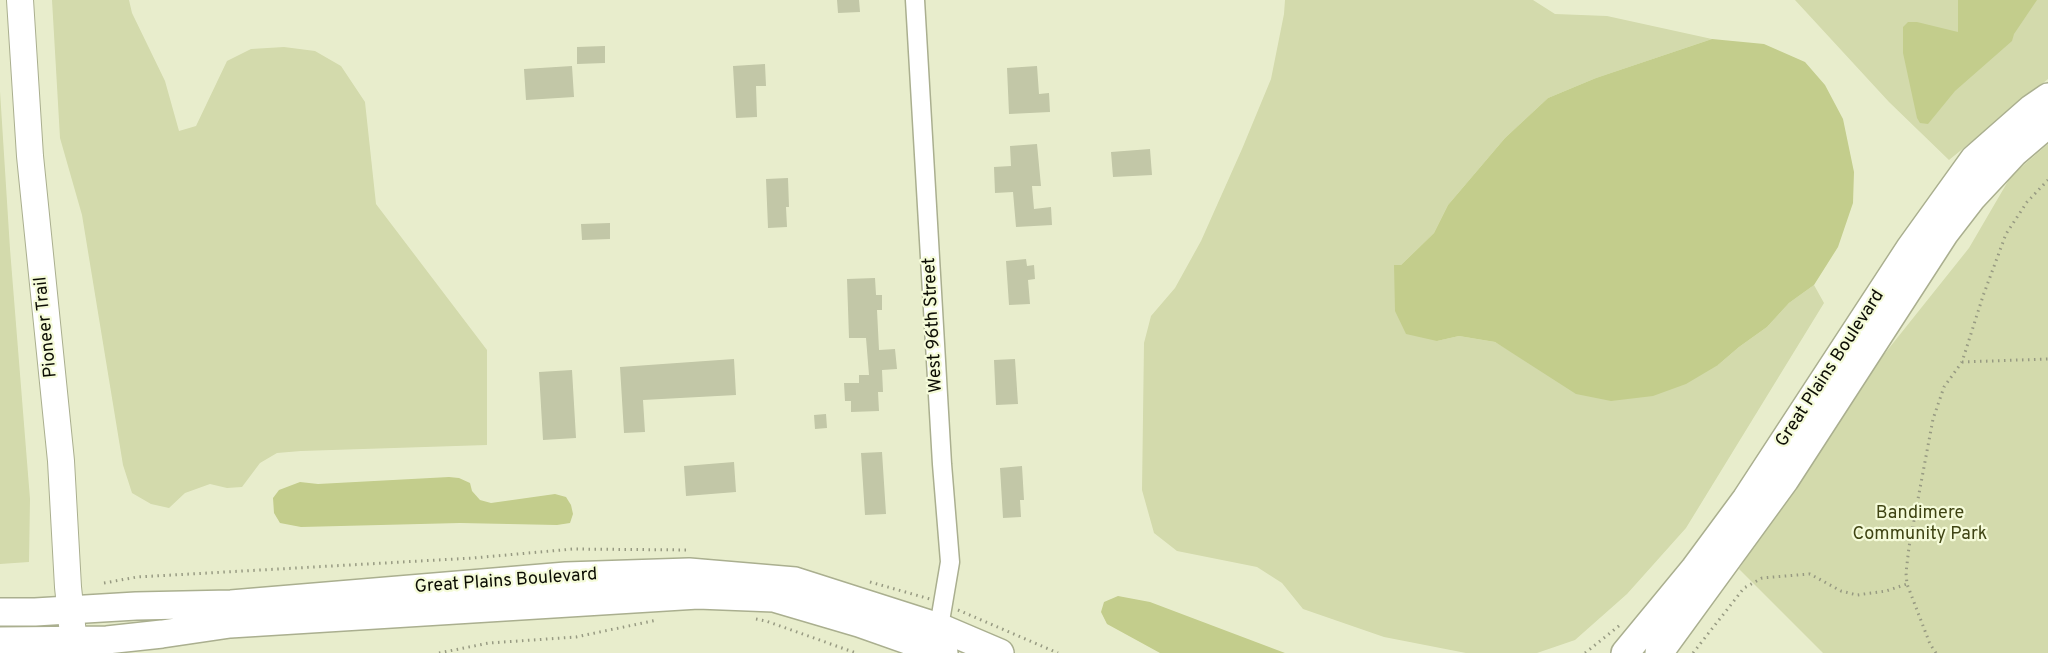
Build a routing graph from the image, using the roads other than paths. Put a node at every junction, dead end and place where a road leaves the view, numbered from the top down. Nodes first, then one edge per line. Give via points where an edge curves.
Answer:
1 (20, 0) edge
2 (915, 0) edge
3 (2048, 97) edge
4 (2048, 124) edge
5 (70, 610) junction
6 (0, 612) edge
7 (0, 641) edge
8 (937, 642) edge
9 (74, 647) edge
10 (1630, 651) edge
11 (1000, 653) edge
12 (1659, 653) edge

1 - 5 main road, Pioneer Trail
2 - 8 street, West 96th Street via 950,561
3 - 10 main road, Great Plains Boulevard via 1974,159 1910,248 1746,499
4 - 12 main road, Great Plains Boulevard via 2014,153 1945,233 1785,480
5 - 6 main road, Great Plains Boulevard
5 - 8 main road, Great Plains Boulevard via 231,603 566,576 689,572 795,581
5 - 9 main road, Pioneer Trail
7 - 9 main road, Great Plains Boulevard
8 - 9 main road, Great Plains Boulevard via 774,598 698,594 230,624
8 - 11 main road, Great Plains Boulevard

